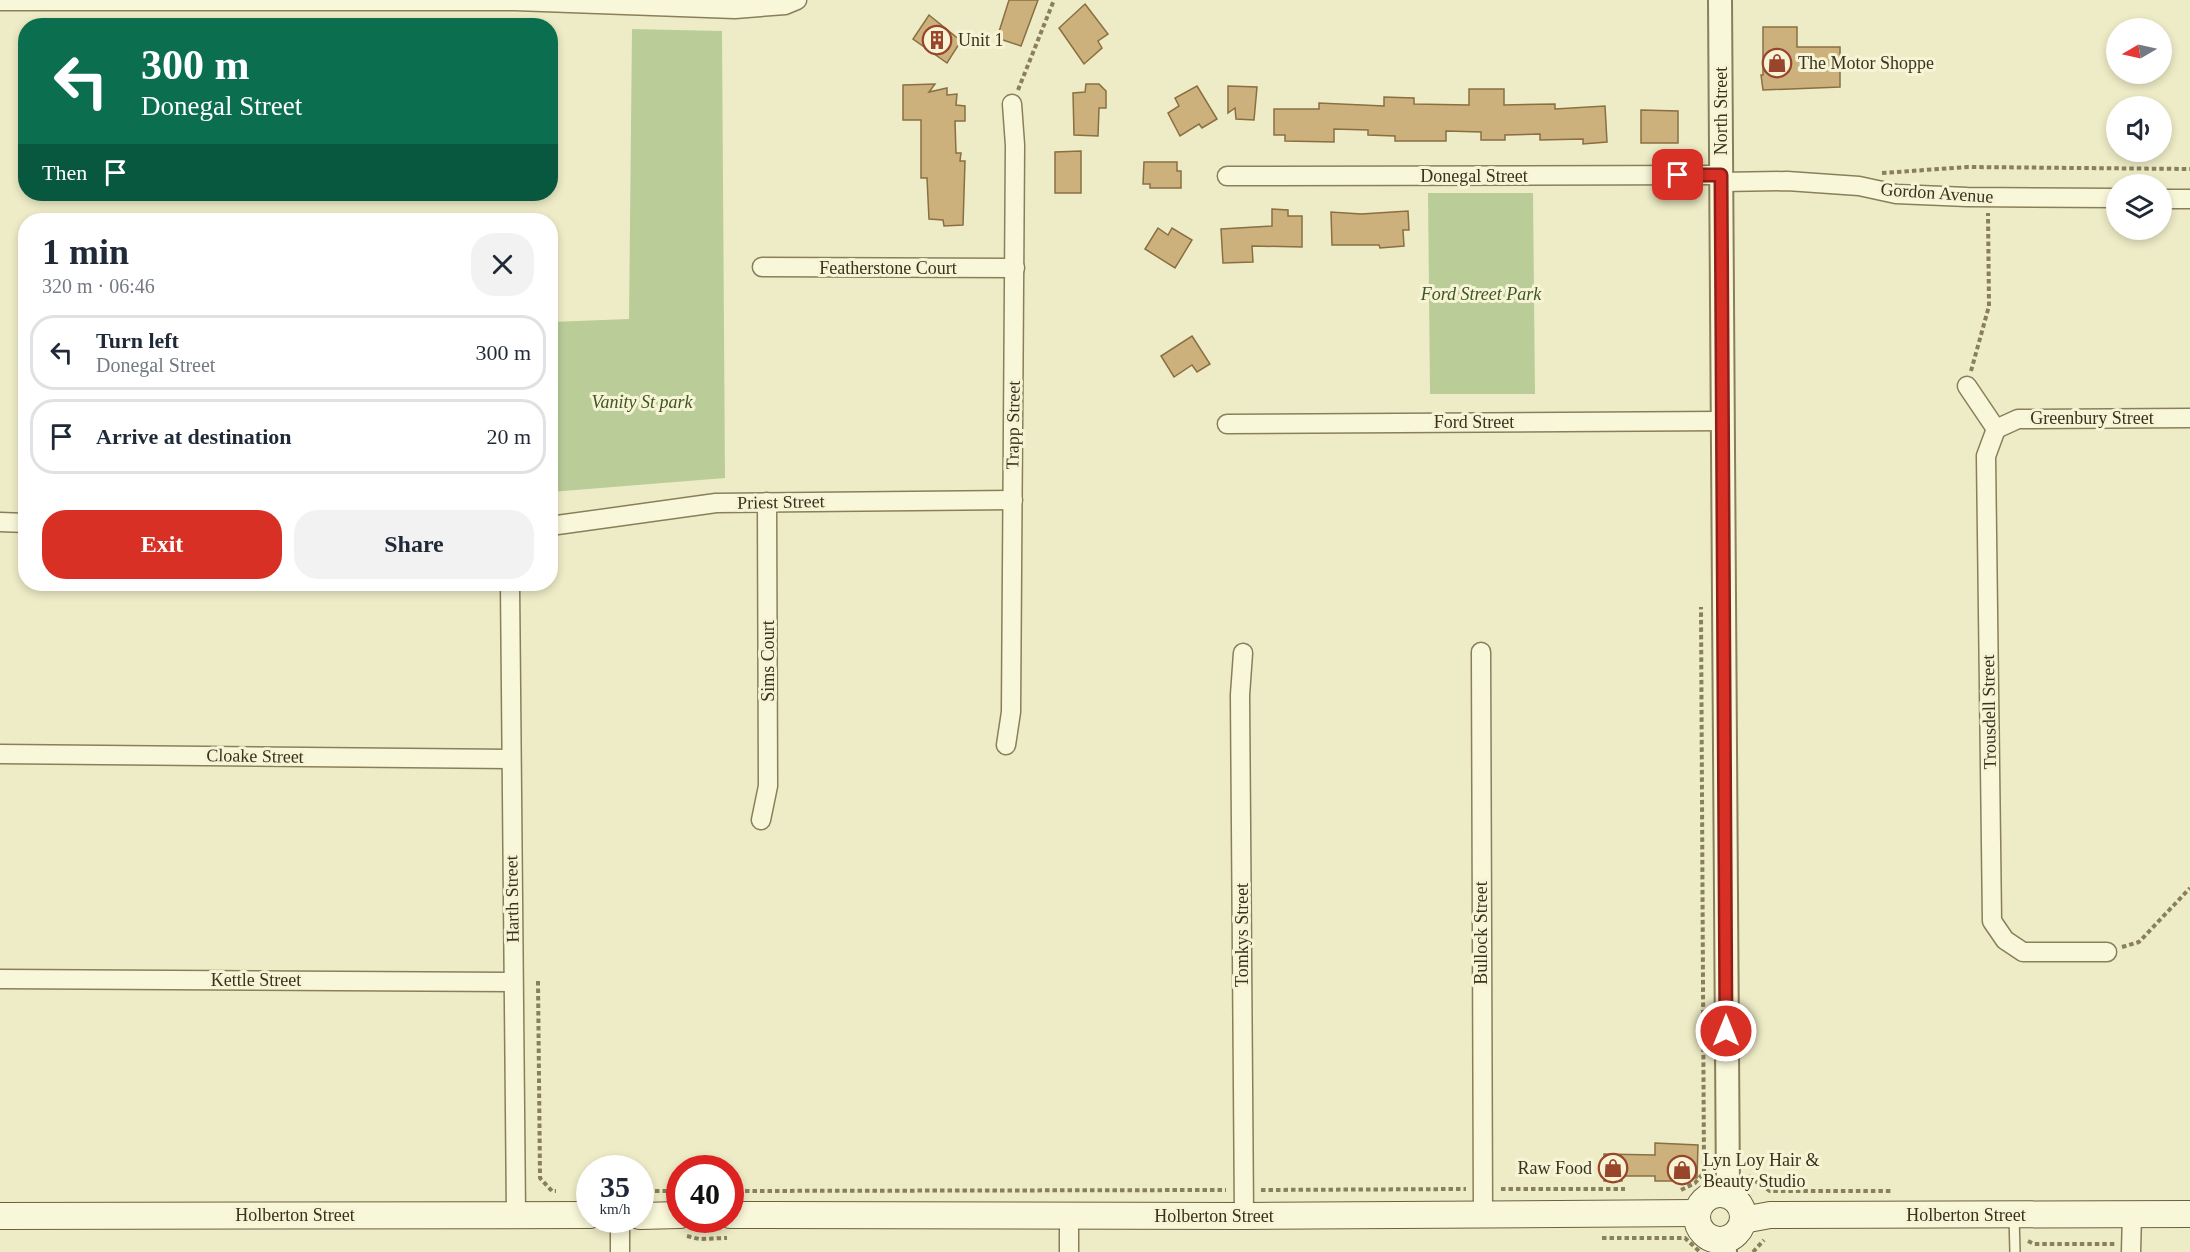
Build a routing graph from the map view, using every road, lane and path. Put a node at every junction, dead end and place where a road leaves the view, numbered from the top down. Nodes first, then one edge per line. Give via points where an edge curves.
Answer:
1 (515, 0) edge
2 (796, 0) edge
3 (1054, 0) edge
4 (1720, 0) edge
5 (0, 2) edge
6 (1012, 104) joint
7 (2190, 169) edge
8 (1227, 176) dead end
9 (1721, 178) junction
10 (1859, 186) junction
11 (2106, 198) edge
12 (2172, 199) edge
13 (2190, 199) edge
14 (1989, 234) dead end
15 (762, 267) dead end
16 (1015, 268) junction
17 (1967, 386) joint
18 (2190, 418) edge
19 (1722, 421) junction
20 (1227, 424) dead end
21 (1996, 429) junction
22 (1013, 500) junction
23 (767, 502) junction
24 (0, 522) edge
25 (18, 523) edge
26 (558, 525) edge
27 (510, 591) edge
28 (1481, 651) dead end
29 (1243, 653) dead end
30 (1006, 745) dead end
31 (0, 754) edge
32 (510, 759) junction
33 (760, 820) dead end
34 (2190, 888) edge
35 (2107, 952) joint
36 (0, 979) edge
37 (538, 981) dead end
38 (513, 982) junction
39 (1704, 1172) dead end
40 (1744, 1173) dead end
41 (1483, 1189) junction
42 (1628, 1189) dead end
43 (1244, 1190) junction
44 (1672, 1190) dead end
45 (552, 1191) dead end
46 (744, 1191) edge
47 (1902, 1191) dead end
48 (1728, 1195) junction
49 (1697, 1213) junction
50 (2132, 1214) junction
51 (2190, 1214) edge
52 (516, 1215) junction
53 (576, 1215) edge
54 (744, 1215) edge
55 (1483, 1215) junction
56 (0, 1216) edge
57 (1069, 1216) junction
58 (1244, 1216) junction
59 (1743, 1220) junction
60 (2014, 1228) junction
61 (620, 1233) edge
62 (1769, 1237) dead end
63 (1685, 1238) dead end
64 (1724, 1246) edge
65 (2131, 1248) edge
66 (620, 1252) edge
67 (1069, 1252) edge
68 (1700, 1252) edge
69 (1753, 1252) edge
70 (2014, 1252) edge

1 - 2 street via 735,9 784,5
1 - 5 street
3 - 6 path
4 - 9 street, North Street
6 - 16 street, Trapp Street
7 - 10 path via 1968,167 1887,171
8 - 9 street, Donegal Street
9 - 10 street, Gordon Avenue
9 - 19 street, North Street
10 - 11 street, Gordon Avenue via 1896,194
12 - 13 street
14 - 17 path via 1989,306
15 - 16 street, Featherstone Court
16 - 22 street, Trapp Street
17 - 21 street
18 - 21 street, Greenbury Street via 2018,419
19 - 20 street, Ford Street
19 - 48 street, North Street
21 - 35 street, Trousdell Street via 1986,456 1992,921 2005,940 2023,952
22 - 23 street, Priest Street
22 - 30 street, Trapp Street via 1011,712
23 - 26 street, Priest Street via 716,503
23 - 33 street, Sims Court via 768,786
24 - 25 street
27 - 32 street, Harth Street
28 - 41 street, Bullock Street
29 - 43 street, Tomkys Street via 1240,707
31 - 32 street, Cloake Street
32 - 38 street, Harth Street
34 - 35 path via 2139,942
36 - 38 street, Kettle Street
37 - 45 path via 540,1178
38 - 52 street, Harth Street
39 - 44 path via 1683,1190
40 - 47 path via 1770,1191
41 - 42 path
41 - 43 path
41 - 55 street, Bullock Street
43 - 46 path
43 - 58 street, Tomkys Street
48 - 49 main road via 1712,1195
48 - 59 main road via 1739,1203
49 - 55 main road, Holberton Street
49 - 64 main road via 1706,1235
50 - 51 main road, Holberton Street
50 - 60 main road, Holberton Street
50 - 65 street
52 - 53 main road, Holberton Street
52 - 56 main road, Holberton Street
54 - 57 main road, Holberton Street
55 - 58 main road, Holberton Street
57 - 58 main road, Holberton Street
57 - 67 street
59 - 60 main road, Holberton Street via 1770,1215
59 - 64 main road via 1740,1230
60 - 65 path via 2034,1244
60 - 70 lane
61 - 66 street
62 - 69 path
63 - 68 path

